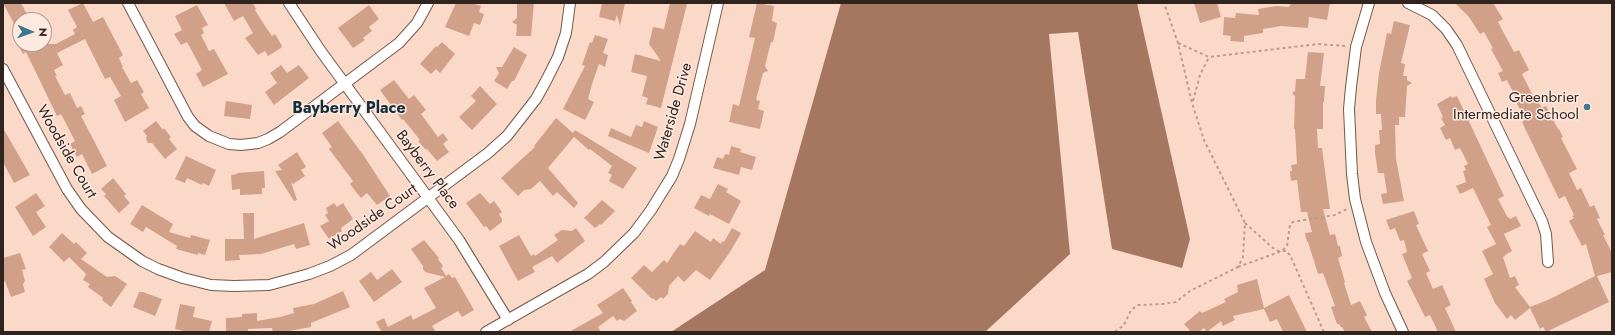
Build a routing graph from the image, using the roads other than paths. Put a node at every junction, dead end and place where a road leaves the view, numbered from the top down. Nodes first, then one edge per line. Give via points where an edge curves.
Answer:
1 (128, 3) edge
2 (289, 3) edge
3 (428, 3) edge
4 (570, 3) edge
5 (718, 3) edge
6 (1369, 3) edge
7 (1408, 3) edge
8 (3, 69) edge
9 (344, 85) junction
10 (428, 198) junction
11 (1548, 262) dead end
12 (508, 320) junction
13 (486, 332) edge
14 (1403, 332) edge

1 - 9 street via 188,117 195,126 218,141 241,146 268,139
2 - 9 street, Bayberry Place
3 - 9 street via 404,39
4 - 10 street, Woodside Court via 566,33 560,50 547,79 526,113 507,136 488,153
5 - 12 street, Waterside Drive via 690,124 679,159 672,176 651,210 634,233 604,262
6 - 14 street via 1356,47 1349,109 1350,151 1356,203 1366,242
7 - 11 street via 1432,15 1458,45 1542,221 1546,234
8 - 10 street, Woodside Court via 80,209 108,237 129,253 158,269 183,278 211,284 254,286 284,282 309,274 351,255
9 - 10 street, Bayberry Place
10 - 12 street, Bayberry Place via 459,240
12 - 13 street, Waterside Drive

